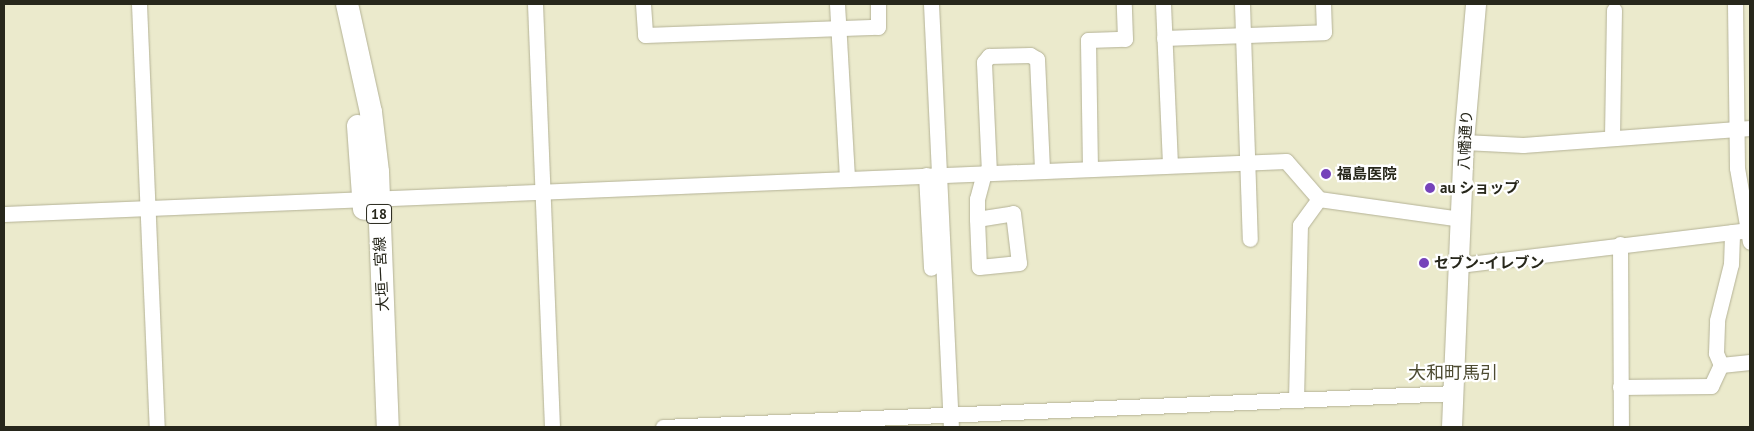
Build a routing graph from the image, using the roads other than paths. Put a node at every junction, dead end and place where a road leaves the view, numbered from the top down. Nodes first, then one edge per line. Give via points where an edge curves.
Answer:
1 (139, 4) edge
2 (332, 4) edge
3 (347, 4) edge
4 (534, 4) edge
5 (643, 4) edge
6 (838, 4) edge
7 (878, 4) edge
8 (931, 4) edge
9 (1124, 4) edge
10 (1163, 4) edge
11 (1242, 4) edge
12 (1324, 4) edge
13 (1476, 4) edge
14 (1735, 4) edge
15 (1614, 10) dead end
16 (838, 29) junction
17 (1243, 35) junction
18 (1164, 38) junction
19 (1744, 128) edge
20 (1612, 137) junction
21 (1464, 142) junction
22 (1246, 162) junction
23 (1170, 164) junction
24 (1090, 169) junction
25 (1042, 170) junction
26 (987, 173) junction
27 (933, 175) junction
28 (847, 179) junction
29 (542, 192) junction
30 (371, 196) junction
31 (1319, 199) junction
32 (147, 207) junction
33 (4, 214) edge
34 (977, 219) dead end
35 (1462, 219) junction
36 (1732, 232) junction
37 (1749, 236) edge
38 (1250, 239) dead end
39 (1620, 244) junction
40 (1460, 265) junction
41 (931, 268) dead end
42 (1750, 362) edge
43 (1721, 365) junction
44 (1620, 387) junction
45 (1454, 393) junction
46 (1296, 400) junction
47 (951, 421) edge
48 (157, 427) edge
49 (373, 427) edge
50 (388, 427) edge
51 (552, 427) edge
52 (663, 427) edge
53 (1452, 427) edge
54 (1621, 427) edge

1 - 32 street
2 - 30 main road, 大垣一宮線 / 18
3 - 30 main road, 大垣一宮線 / 18 via 371,112
4 - 29 street
5 - 16 street via 644,35
6 - 16 street
7 - 16 street via 878,27
8 - 27 street
9 - 24 street via 1125,39 1088,40
10 - 18 street
11 - 17 street
12 - 17 street via 1324,32
13 - 21 street, 八幡通り
14 - 19 street
15 - 20 street
16 - 28 street
17 - 18 street
17 - 22 street
18 - 23 street
19 - 20 street
19 - 37 street via 1737,168
20 - 21 street via 1523,145
21 - 35 street, 八幡通り
22 - 23 street
22 - 31 street via 1286,161
22 - 38 street
23 - 24 street
24 - 25 street
25 - 26 street
25 - 26 street via 1037,59 1030,55 989,56 984,62
26 - 27 street
26 - 34 street
27 - 28 street
27 - 41 street
27 - 47 street
28 - 29 street
29 - 30 street
29 - 51 street
30 - 32 street
30 - 49 main road, 大垣一宮線 / 18
30 - 50 main road, 大垣一宮線 / 18
31 - 35 street
31 - 46 street via 1300,225
32 - 33 street
32 - 48 street
35 - 40 street, 八幡通り
36 - 37 street
36 - 39 street
36 - 43 street via 1731,264 1717,320 1716,353
39 - 40 street
39 - 44 street
40 - 45 street, 八幡通り
42 - 43 street
43 - 44 street via 1711,386
44 - 54 street
45 - 46 street
45 - 53 street, 八幡通り
46 - 47 street
47 - 52 street

